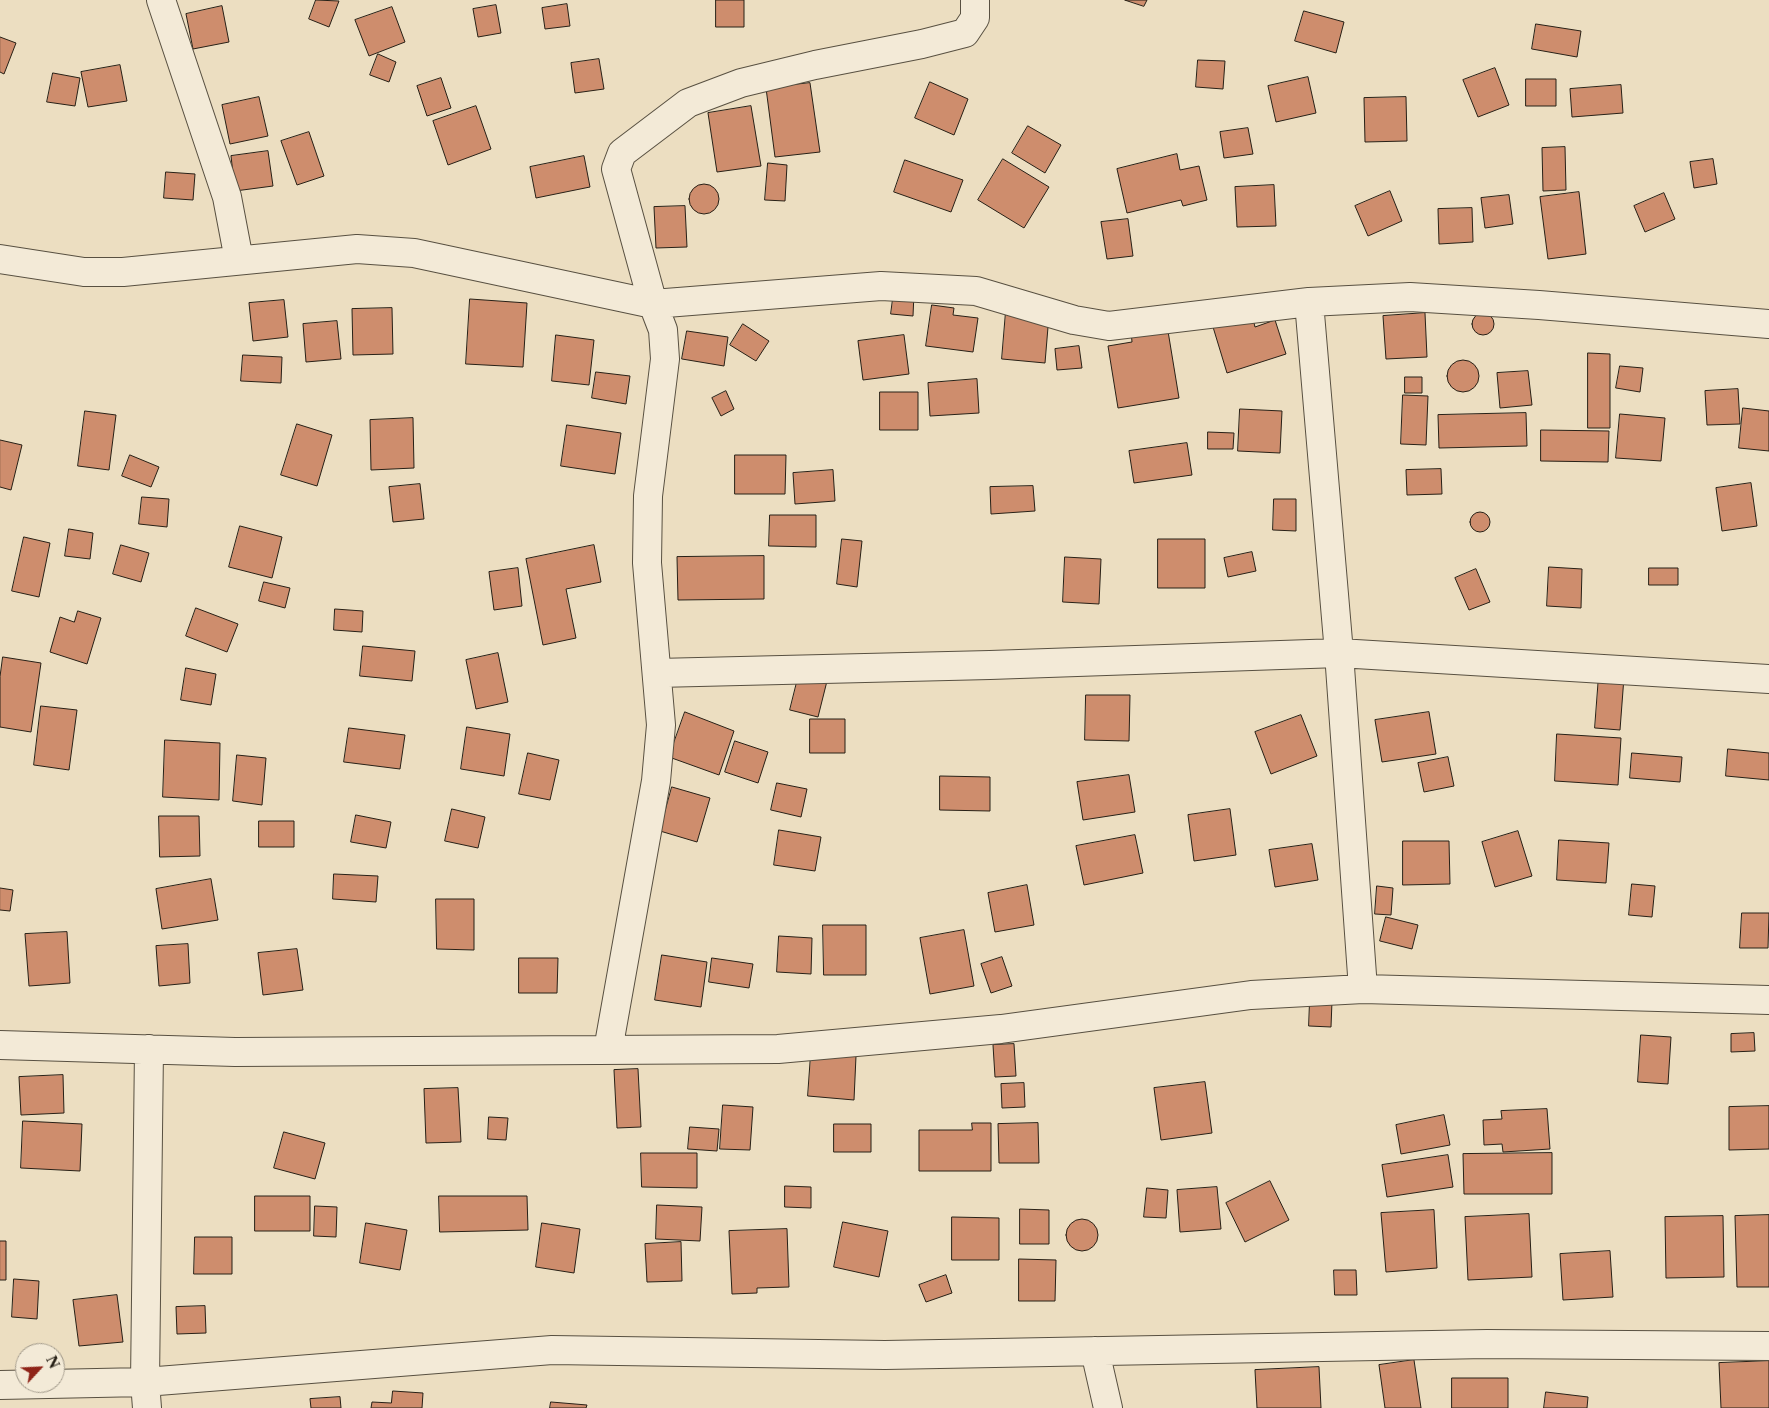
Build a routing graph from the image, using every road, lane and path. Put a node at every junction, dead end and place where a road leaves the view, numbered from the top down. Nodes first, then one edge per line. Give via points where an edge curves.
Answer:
1 (161, 0) edge
2 (975, 0) edge
3 (0, 259) edge
4 (239, 260) junction
5 (1309, 302) junction
6 (653, 304) junction
7 (1769, 324) edge
8 (1339, 654) junction
9 (657, 673) junction
10 (1769, 679) edge
11 (1362, 989) junction
12 (1769, 1000) edge
13 (0, 1045) edge
14 (149, 1049) junction
15 (608, 1050) junction
16 (1769, 1346) edge
17 (1096, 1351) junction
18 (0, 1385) edge
19 (146, 1395) edge
20 (1108, 1408) edge

1 - 4 street via 227,197
2 - 6 street via 975,18 964,34 741,83 688,104 622,153 616,168
3 - 4 street via 84,272 123,272
4 - 6 street via 357,249 414,253
5 - 6 street via 1109,326 1074,320 966,290 881,286
5 - 7 street via 1410,297 1539,304
5 - 8 street
6 - 9 street via 663,330 664,359 648,496 647,563
8 - 9 street
8 - 10 street
8 - 11 street
9 - 15 street via 661,725 656,780
11 - 12 street
11 - 15 street via 1251,995 1001,1030 778,1049
13 - 14 street
14 - 15 street via 235,1052
14 - 19 street
16 - 17 street via 1487,1344
17 - 19 street via 885,1356 552,1350
17 - 20 street
18 - 19 street

